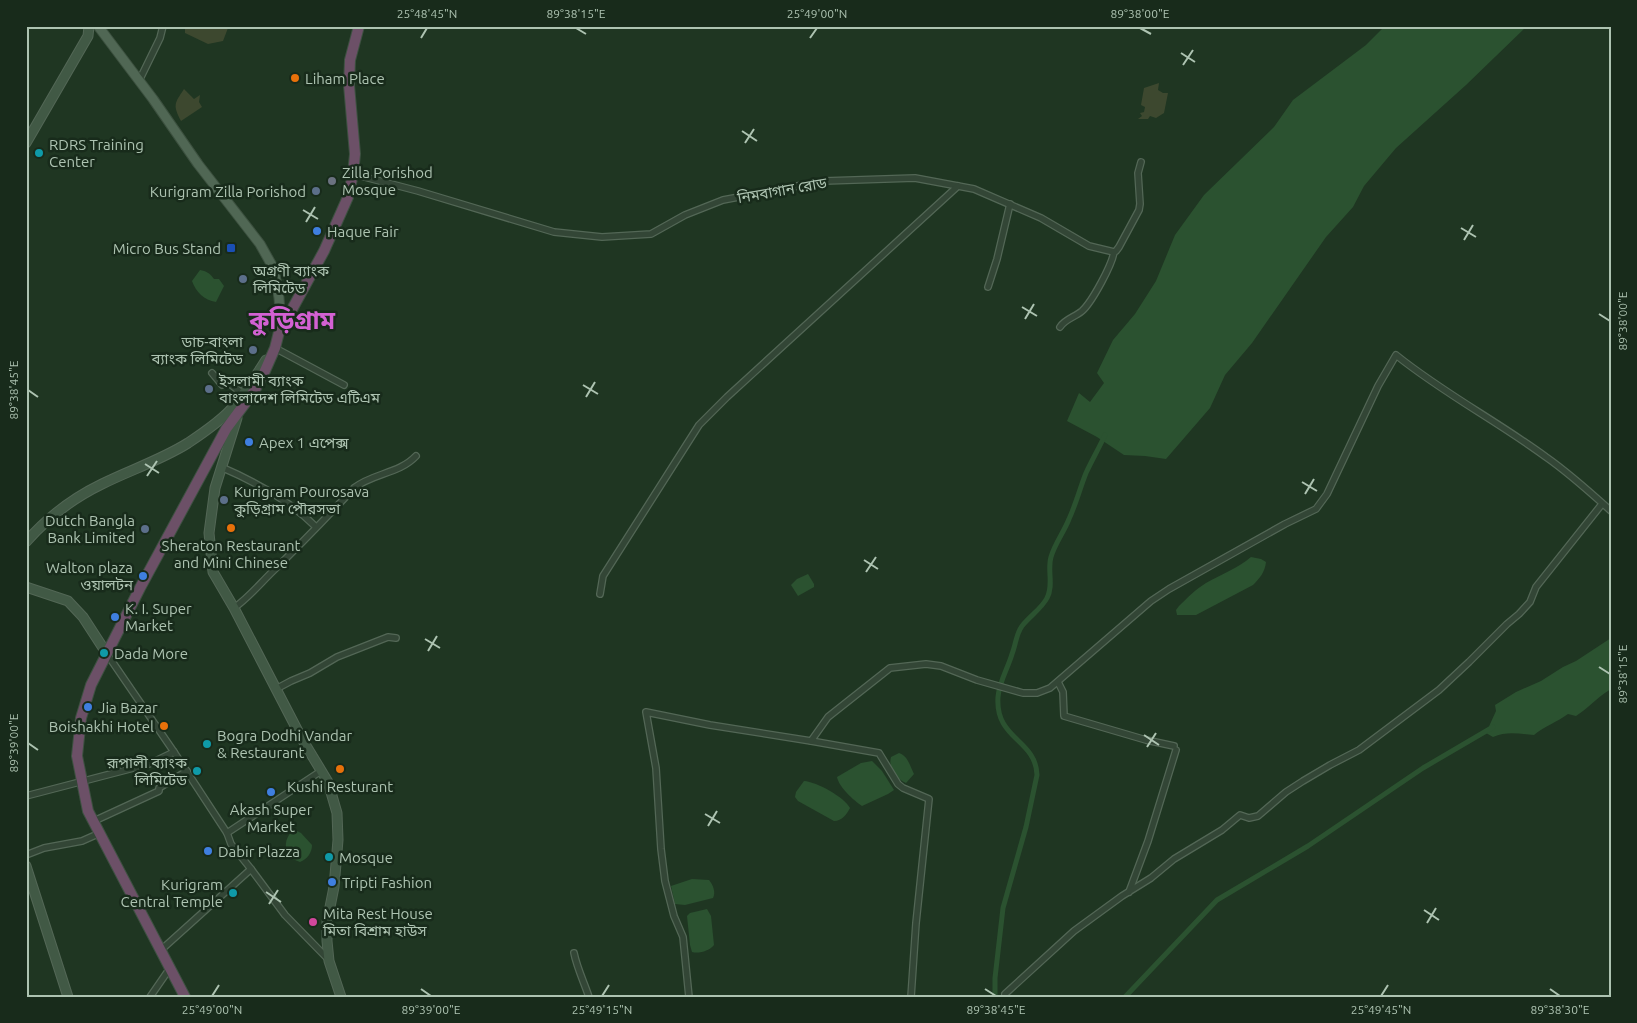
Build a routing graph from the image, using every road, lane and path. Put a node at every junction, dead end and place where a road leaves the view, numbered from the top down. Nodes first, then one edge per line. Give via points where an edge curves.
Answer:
1 (89, 26) edge
2 (164, 26) edge
3 (359, 26) edge
4 (100, 29) edge
5 (88, 36) junction
6 (139, 81) junction
7 (26, 143) edge
8 (1141, 162) dead end
9 (353, 174) junction
10 (958, 186) junction
11 (1010, 204) junction
12 (1114, 252) junction
13 (988, 287) dead end
14 (281, 324) junction
15 (1060, 327) dead end
16 (275, 348) junction
17 (212, 373) dead end
18 (344, 385) dead end
19 (243, 394) junction
20 (238, 413) junction
21 (416, 456) dead end
22 (221, 467) junction
23 (1602, 504) junction
24 (1611, 511) edge
25 (316, 528) junction
26 (26, 542) edge
27 (26, 587) edge
28 (600, 594) dead end
29 (234, 608) junction
30 (396, 638) dead end
31 (107, 654) junction
32 (1058, 682) junction
33 (276, 690) junction
34 (811, 740) junction
35 (174, 752) junction
36 (321, 771) junction
37 (187, 772) junction
38 (82, 782) junction
39 (26, 796) edge
40 (94, 821) junction
41 (100, 833) junction
42 (227, 833) junction
43 (26, 855) edge
44 (26, 866) edge
45 (252, 869) junction
46 (1128, 893) junction
47 (161, 950) junction
48 (574, 953) dead end
49 (329, 960) junction
50 (170, 968) junction
51 (1004, 994) edge
52 (68, 997) edge
53 (150, 997) edge
54 (185, 997) edge
55 (341, 997) edge
56 (589, 997) edge
57 (690, 997) edge
58 (911, 997) edge

1 - 5 street
2 - 6 street
3 - 9 highway via 350,60
4 - 5 street
4 - 6 main road
5 - 7 street
6 - 14 main road via 260,244 274,269
8 - 12 street via 1138,173 1139,210
9 - 10 street, নিমবাগান রোড via 554,232 602,237 651,234 685,215 723,200 824,181 915,178
9 - 14 highway via 348,197 324,251
10 - 11 street, নিমবাগান রোড
10 - 28 street via 700,425 603,576
11 - 12 street, নিমবাগান রোড via 1090,246
11 - 13 street
12 - 15 street via 1084,310
14 - 16 highway
16 - 18 street
16 - 19 street
16 - 20 highway via 264,374
17 - 19 street via 222,384 225,380
19 - 26 street via 232,409 188,443 74,500
20 - 22 street
20 - 31 highway via 226,429
21 - 25 street via 402,468 363,481
22 - 25 street via 267,489 304,515
22 - 29 street via 209,533 213,572
23 - 24 street
23 - 32 street via 1546,456 1423,377 1396,355 1316,509 1169,589 1129,618
23 - 46 street via 1536,587 1520,614 1439,690 1359,750 1286,792 1258,816 1240,815
25 - 29 street via 252,594
27 - 31 street via 68,602 83,617
29 - 33 street
30 - 33 street via 388,637 345,654
31 - 35 street
31 - 38 highway via 91,685 81,718 77,756
32 - 34 street via 1037,693 1023,693 941,666 926,664 890,668 828,717
32 - 46 street via 1063,692 1064,716 1175,748 1148,841
33 - 36 street
34 - 57 street via 689,722 646,712 656,768 665,881 683,937
34 - 58 street via 879,753 898,784 929,799
35 - 37 street
35 - 38 street via 149,764
36 - 42 street
36 - 49 street via 328,782 337,813 334,887 327,922
37 - 40 street via 159,791
37 - 42 street
38 - 39 street
38 - 40 highway via 88,811
40 - 41 highway
41 - 43 street via 82,841
41 - 47 highway
42 - 45 street via 231,844
44 - 52 street
45 - 47 street
45 - 49 street via 285,915
46 - 51 street via 1074,931
47 - 50 highway
48 - 56 street
49 - 55 street
50 - 53 street
50 - 54 highway

